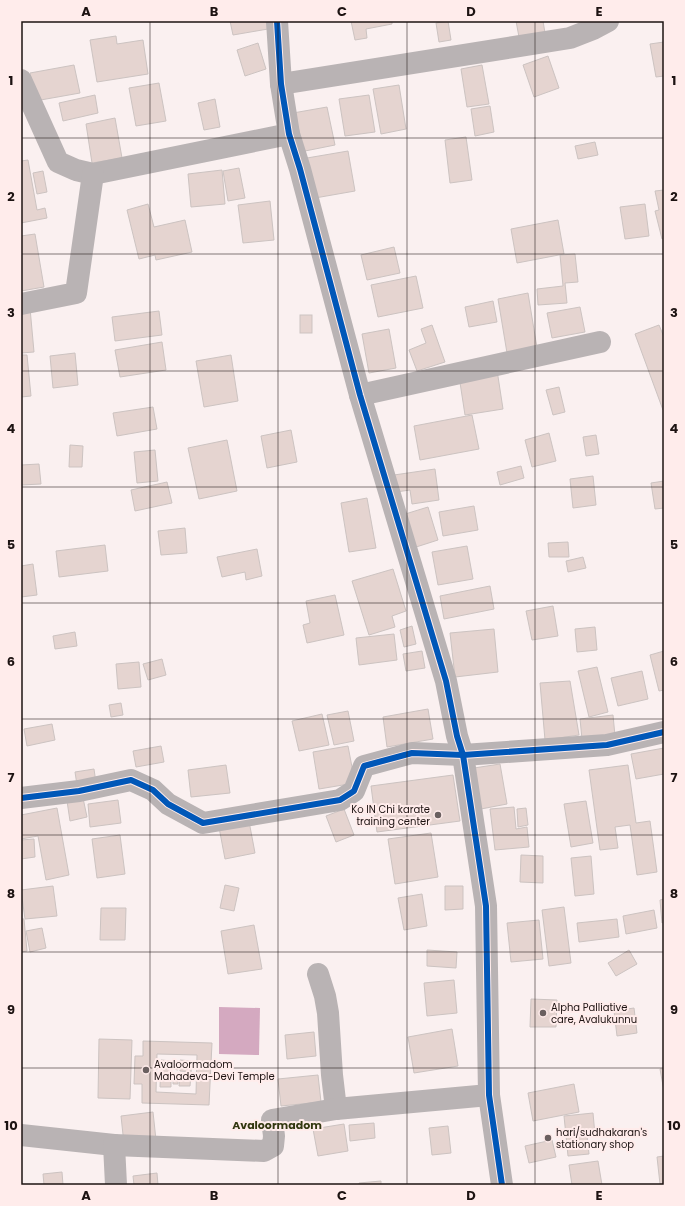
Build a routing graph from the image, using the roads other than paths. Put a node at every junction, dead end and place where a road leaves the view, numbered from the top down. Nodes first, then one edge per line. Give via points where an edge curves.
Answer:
1 (277, 21) edge
2 (608, 21) edge
3 (21, 80) edge
4 (281, 84) junction
5 (289, 134) junction
6 (93, 174) junction
7 (21, 304) edge
8 (600, 342) dead end
9 (360, 395) junction
10 (664, 732) edge
11 (463, 756) junction
12 (21, 798) edge
13 (318, 974) dead end
14 (489, 1095) junction
15 (336, 1109) junction
16 (21, 1135) edge
17 (114, 1145) junction
18 (116, 1185) edge
19 (502, 1185) edge

1 - 4 street
2 - 4 street via 570,38
3 - 6 street via 58,162
4 - 5 street
5 - 6 street
5 - 9 street
6 - 7 street via 76,293
8 - 9 street
9 - 11 street via 446,681
10 - 11 street via 607,744
11 - 12 street via 412,752 364,766 354,791 340,800 203,823 168,804 153,790 130,780 79,791
11 - 14 street via 486,906
13 - 15 street via 328,1013
14 - 15 street
14 - 19 street
15 - 17 street via 272,1120 273,1146 264,1151
16 - 17 street
17 - 18 street

